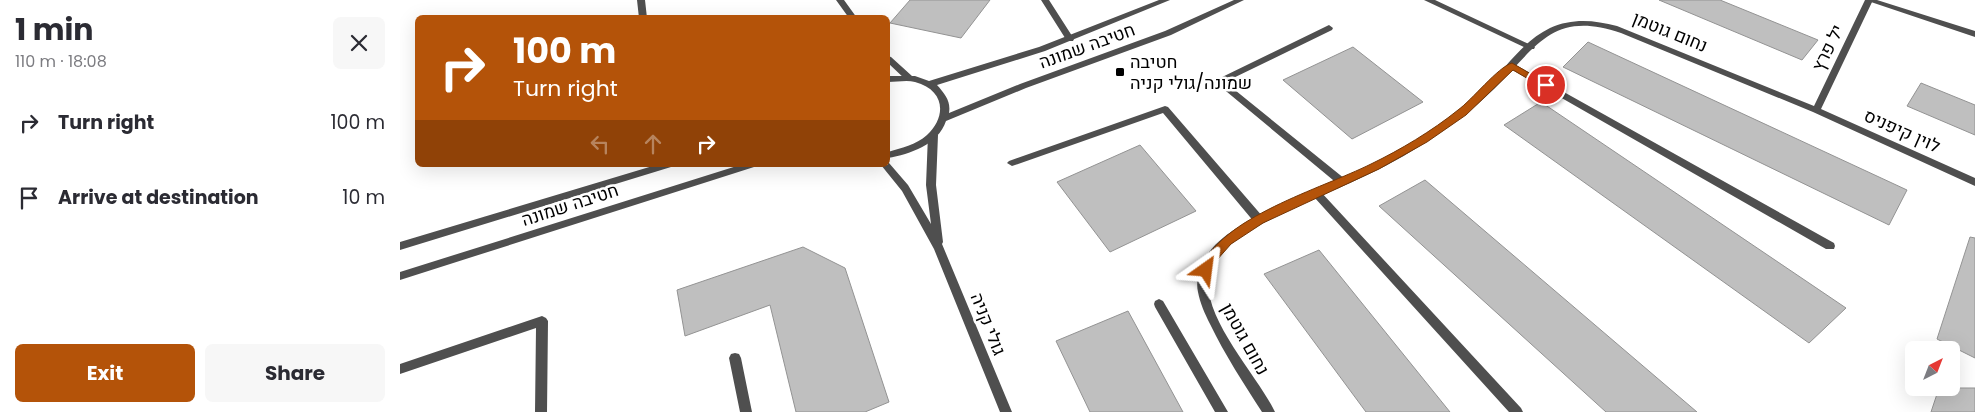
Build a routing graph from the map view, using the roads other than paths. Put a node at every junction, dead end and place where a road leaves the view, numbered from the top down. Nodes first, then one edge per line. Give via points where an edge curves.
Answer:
1 (641, 0) edge
2 (840, 0) edge
3 (1045, 0) edge
4 (1166, 0) edge
5 (1240, 0) edge
6 (1428, 0) edge
7 (1869, 0) edge
8 (643, 15) edge
9 (842, 15) edge
10 (851, 15) edge
11 (1329, 28) dead end
12 (1975, 34) edge
13 (1070, 39) junction
14 (1531, 47) junction
15 (890, 61) edge
16 (1512, 66) junction
17 (909, 78) junction
18 (890, 79) edge
19 (930, 84) junction
20 (1816, 110) junction
21 (944, 119) junction
22 (933, 135) junction
23 (890, 154) edge
24 (1012, 163) dead end
25 (661, 167) edge
26 (744, 167) edge
27 (888, 167) edge
28 (1342, 182) junction
29 (1975, 182) edge
30 (1317, 194) junction
31 (1259, 220) junction
32 (400, 246) edge
33 (1830, 246) dead end
34 (939, 248) junction
35 (400, 276) edge
36 (1158, 304) dead end
37 (735, 358) dead end
38 (400, 370) edge
39 (541, 412) edge
40 (746, 412) edge
41 (1006, 412) edge
42 (1222, 412) edge
43 (1269, 412) edge
44 (1517, 412) edge

1 - 8 street
2 - 9 street
2 - 10 street
3 - 13 street
4 - 13 street, חטיבה שמונה
5 - 21 street, חטיבה שמונה via 1168,33
6 - 14 street
7 - 12 street
7 - 20 street, יל פרץ
11 - 28 street via 1219,82
13 - 19 street, חטיבה שמונה via 989,68
14 - 16 street, נחום גוטמן
14 - 20 street, נחום גוטמן via 1544,34 1564,25 1578,21 1600,23
15 - 17 street
16 - 28 street, נחום גוטמן via 1462,112 1376,167
16 - 33 street
17 - 18 street
17 - 19 street
19 - 21 street via 945,99
20 - 29 street, לוין קיפניס
21 - 22 street
22 - 23 street via 906,150
22 - 34 street, גולי קניה via 931,185
24 - 31 street via 1165,109
25 - 32 street, חטיבה שמונה
26 - 35 street, חטיבה שמונה
27 - 34 street, גולי קניה via 905,188
28 - 30 street, נחום גוטמן
30 - 31 street, נחום גוטמן
30 - 44 street
31 - 43 street, נחום גוטמן via 1227,241 1211,259 1202,282 1207,304 1226,345
34 - 41 street, גולי קניה
36 - 42 street
37 - 40 street
38 - 39 street via 542,321

